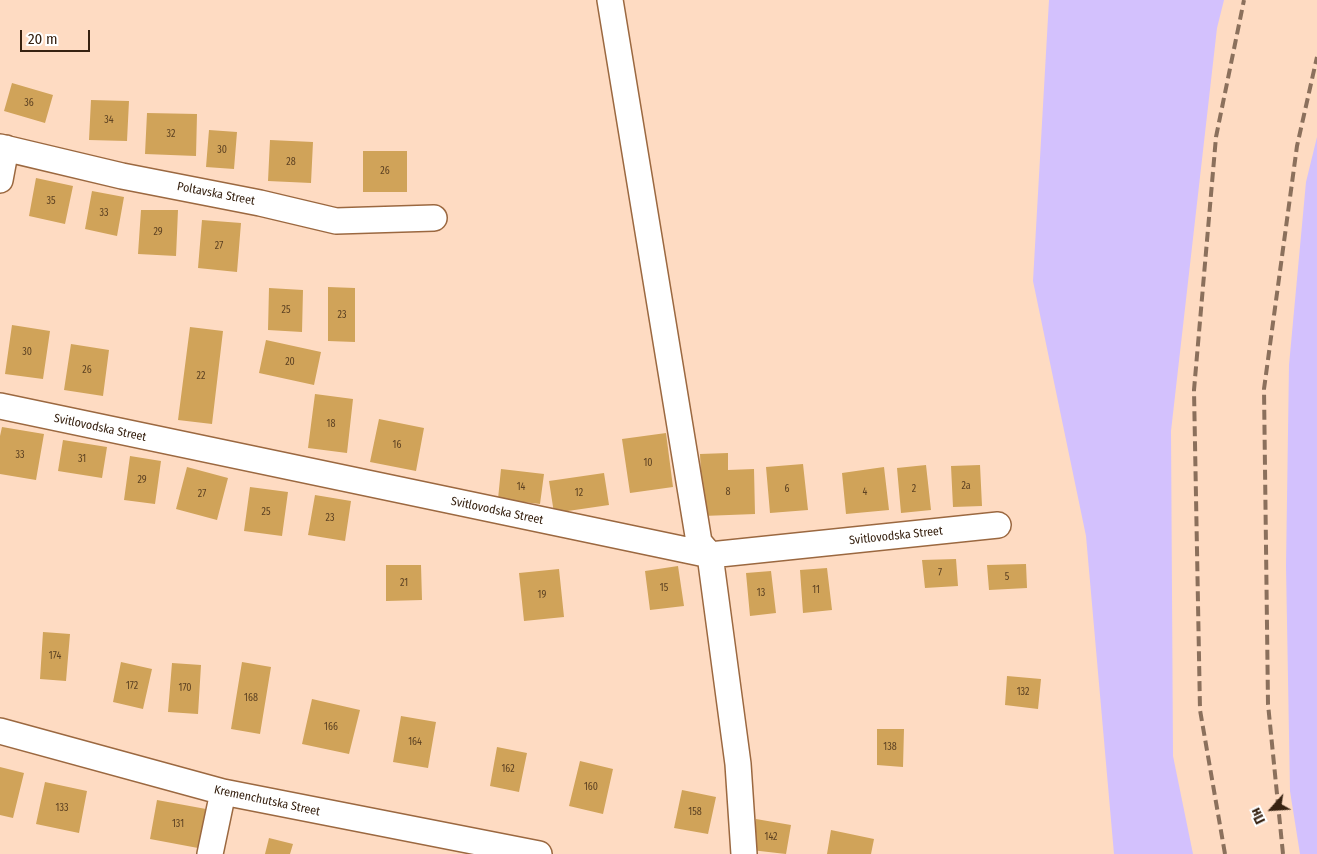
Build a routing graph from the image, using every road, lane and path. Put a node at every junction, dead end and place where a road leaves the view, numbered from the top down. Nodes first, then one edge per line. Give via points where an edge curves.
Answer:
1 (610, 0) edge
2 (3, 148) edge
3 (0, 180) edge
4 (434, 218) dead end
5 (0, 406) edge
6 (998, 525) dead end
7 (710, 555) junction
8 (0, 731) edge
9 (223, 792) junction
10 (210, 854) edge
11 (539, 854) edge
12 (744, 854) edge

1 - 7 street via 699,542
2 - 3 street
2 - 4 street, Poltavska Street via 336,221
5 - 7 street, Svitlovodska Street
6 - 7 street, Svitlovodska Street
7 - 12 street via 738,764
8 - 9 street, Kremenchutska Street
9 - 10 street
9 - 11 street, Kremenchutska Street

